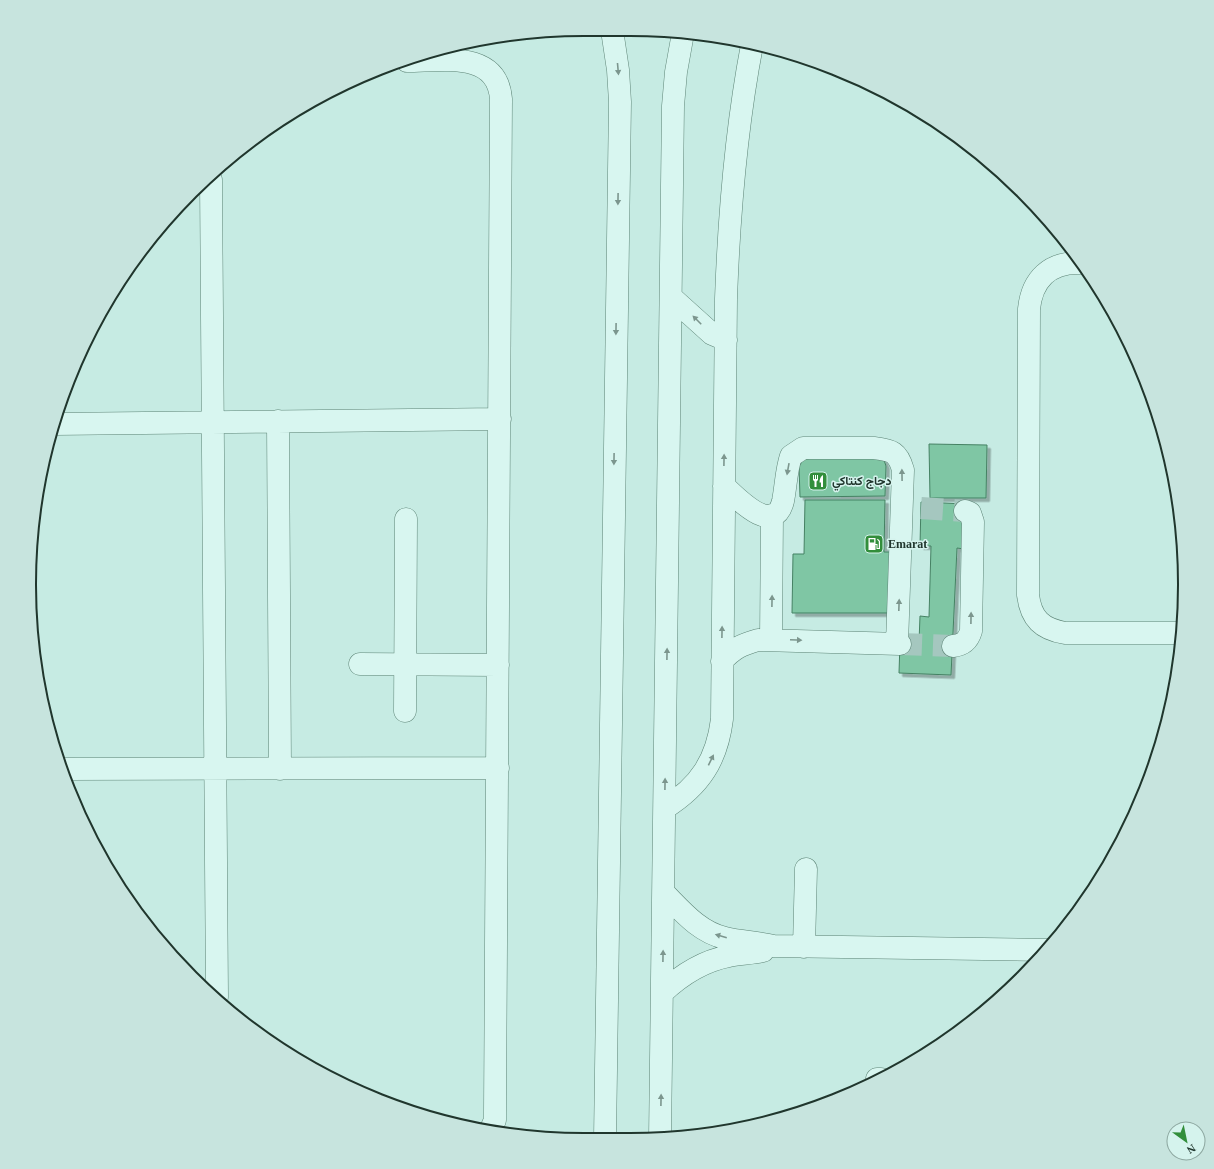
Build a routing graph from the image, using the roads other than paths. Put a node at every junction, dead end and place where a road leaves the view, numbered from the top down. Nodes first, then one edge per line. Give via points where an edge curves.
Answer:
1 (613, 36) edge
2 (682, 39) edge
3 (751, 50) edge
4 (422, 61) edge
5 (211, 184) edge
6 (1074, 263) edge
7 (671, 297) junction
8 (726, 340) junction
9 (500, 419) junction
10 (213, 421) junction
11 (278, 421) junction
12 (60, 424) edge
13 (724, 486) junction
14 (965, 511) dead end
15 (772, 515) junction
16 (406, 519) dead end
17 (1176, 633) edge
18 (771, 640) junction
19 (953, 646) tunnel mouth
20 (722, 661) junction
21 (360, 664) dead end
22 (405, 664) junction
23 (498, 664) junction
24 (405, 711) dead end
25 (280, 768) junction
26 (498, 768) junction
27 (68, 769) edge
28 (215, 769) junction
29 (665, 808) junction
30 (806, 869) dead end
31 (664, 893) junction
32 (773, 946) junction
33 (804, 947) junction
34 (1033, 956) edge
35 (217, 991) edge
36 (662, 993) junction
37 (493, 1125) edge
38 (660, 1132) edge
39 (605, 1133) edge

1 -> 39 street via 620,102
2 - 7 street via 673,106
3 - 8 street via 733,182 728,240
4 - 9 street via 475,63 489,71 498,83 500,91
5 - 10 street
6 - 17 street via 1062,264 1051,269 1042,276 1030,297 1030,606 1043,626 1054,631
8 -> 7 street via 712,334
29 -> 7 street
13 -> 8 street
9 - 11 street
9 - 23 street
10 - 11 street
10 - 12 street
10 - 28 street
11 - 25 street
13 - 15 street via 747,508 764,516
20 -> 13 street
19 -> 14 street via 966,642 971,631 973,522 970,513
18 -> 15 street
18 -> 15 street via 899,644 911,508 900,460 895,453 874,448 803,448 792,456 782,503 779,511
16 - 22 street
18 - 20 street via 744,644 730,651
29 -> 20 street via 701,777 716,750 722,719
21 - 22 street
22 - 23 street
22 - 24 street
23 - 26 street
25 - 26 street
25 - 28 street
26 - 37 street via 495,1120
27 - 28 street
28 - 35 street
29 - 31 street
30 - 33 street
32 -> 31 street via 724,938 707,931 691,920
36 -> 31 street
32 - 33 street
32 - 36 street via 760,952 715,959 674,982
33 - 34 street
38 -> 36 street

